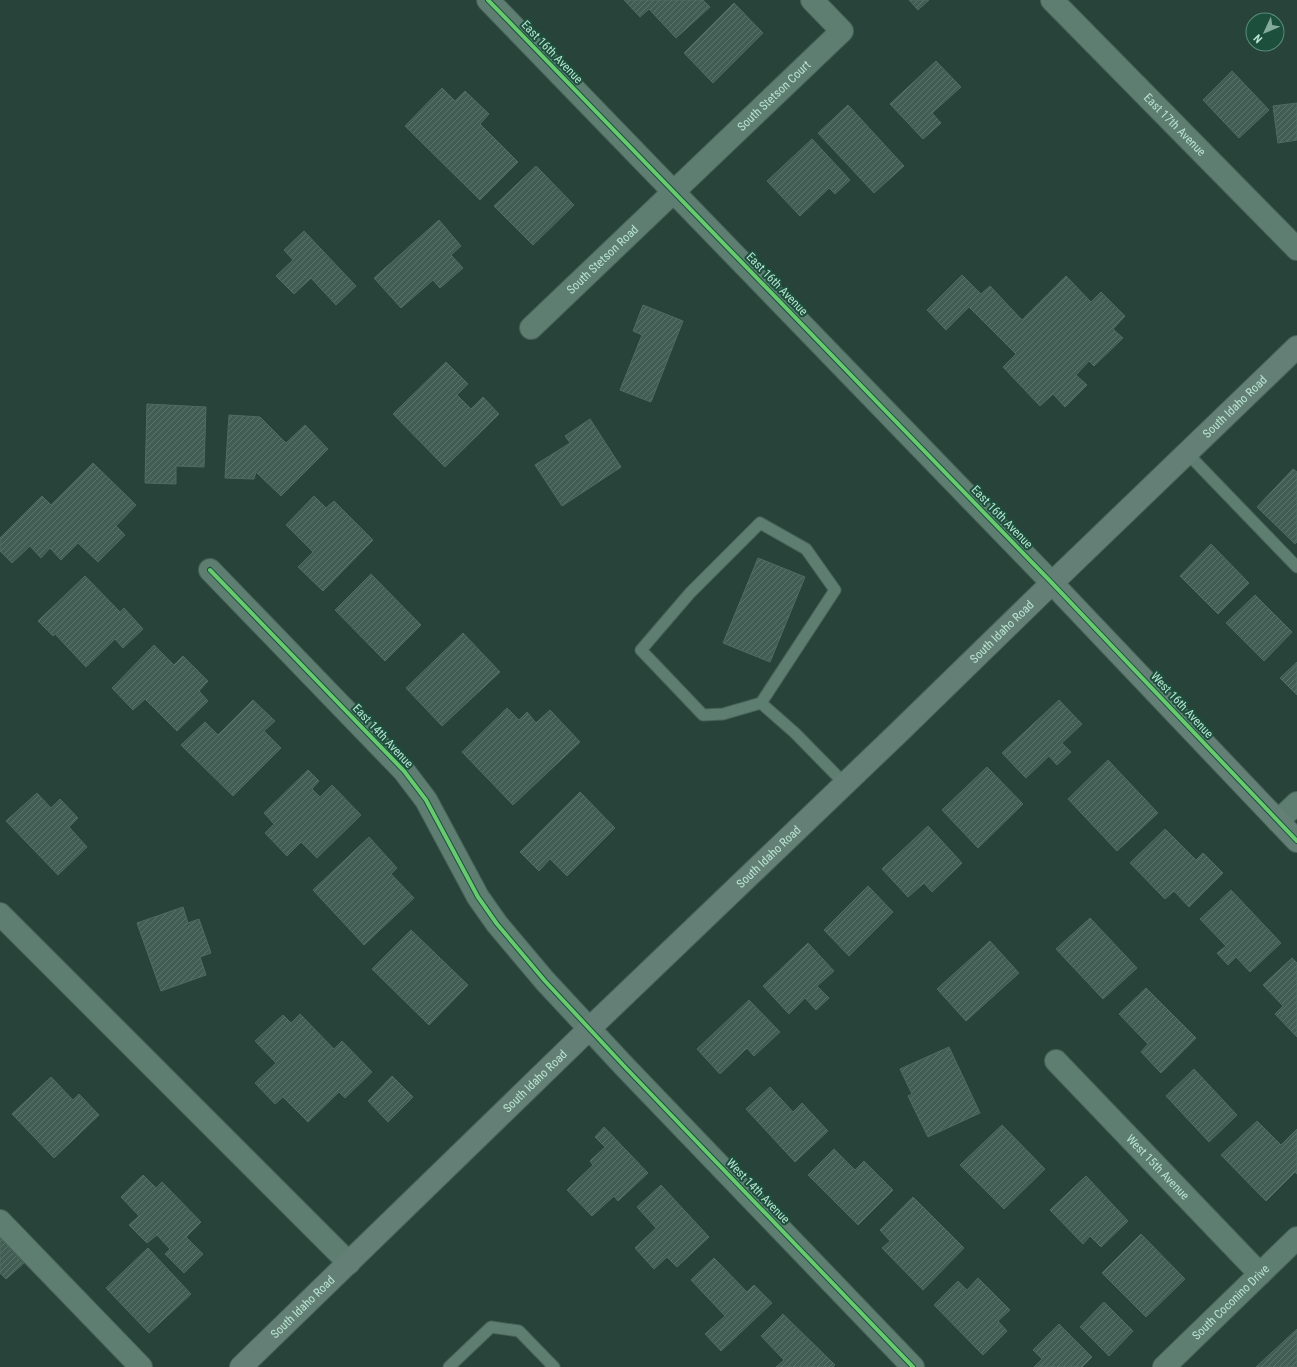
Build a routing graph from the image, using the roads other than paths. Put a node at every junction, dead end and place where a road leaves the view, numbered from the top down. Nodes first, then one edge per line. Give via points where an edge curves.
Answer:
1 (488, 0) edge
2 (812, 0) edge
3 (1052, 0) edge
4 (674, 192) junction
5 (1297, 249) edge
6 (531, 328) dead end
7 (1297, 347) edge
8 (1186, 452) junction
9 (1297, 568) edge
10 (210, 570) dead end
11 (1052, 583) junction
12 (761, 703) junction
13 (845, 784) junction
14 (1297, 802) edge
15 (1278, 821) junction
16 (1297, 841) edge
17 (0, 914) edge
18 (590, 1029) junction
19 (1056, 1061) dead end
20 (0, 1221) edge
21 (1297, 1238) edge
22 (348, 1263) junction
23 (1260, 1274) junction
24 (141, 1367) edge
25 (241, 1367) edge
26 (449, 1367) edge
27 (554, 1367) edge
28 (913, 1367) edge
29 (1164, 1367) edge

1 - 4 street, East 16th Avenue
2 - 4 street, South Stetson Court via 842,31
3 - 5 street, East 17th Avenue
4 - 6 street, South Stetson Road
4 - 11 street, East 16th Avenue
7 - 8 main road, South Idaho Road
8 - 9 lane
8 - 11 main road, South Idaho Road
10 - 18 street, East 14th Avenue via 404,771 426,800 478,897 493,919 545,981
11 - 13 main road, South Idaho Road
11 - 15 main road, West 16th Avenue
12 - 12 lane via 723,714 702,715 641,650 690,594 760,523 806,549 835,590
12 - 13 lane via 795,733
13 - 18 main road, South Idaho Road
14 - 15 street
15 - 16 main road, West 16th Avenue
17 - 22 street
18 - 22 main road, South Idaho Road
18 - 28 street, West 14th Avenue
19 - 23 street, West 15th Avenue
20 - 24 street
21 - 23 street, South Coconino Drive
22 - 25 main road, South Idaho Road
23 - 29 street, South Coconino Drive
26 - 27 lane via 491,1327 519,1331

